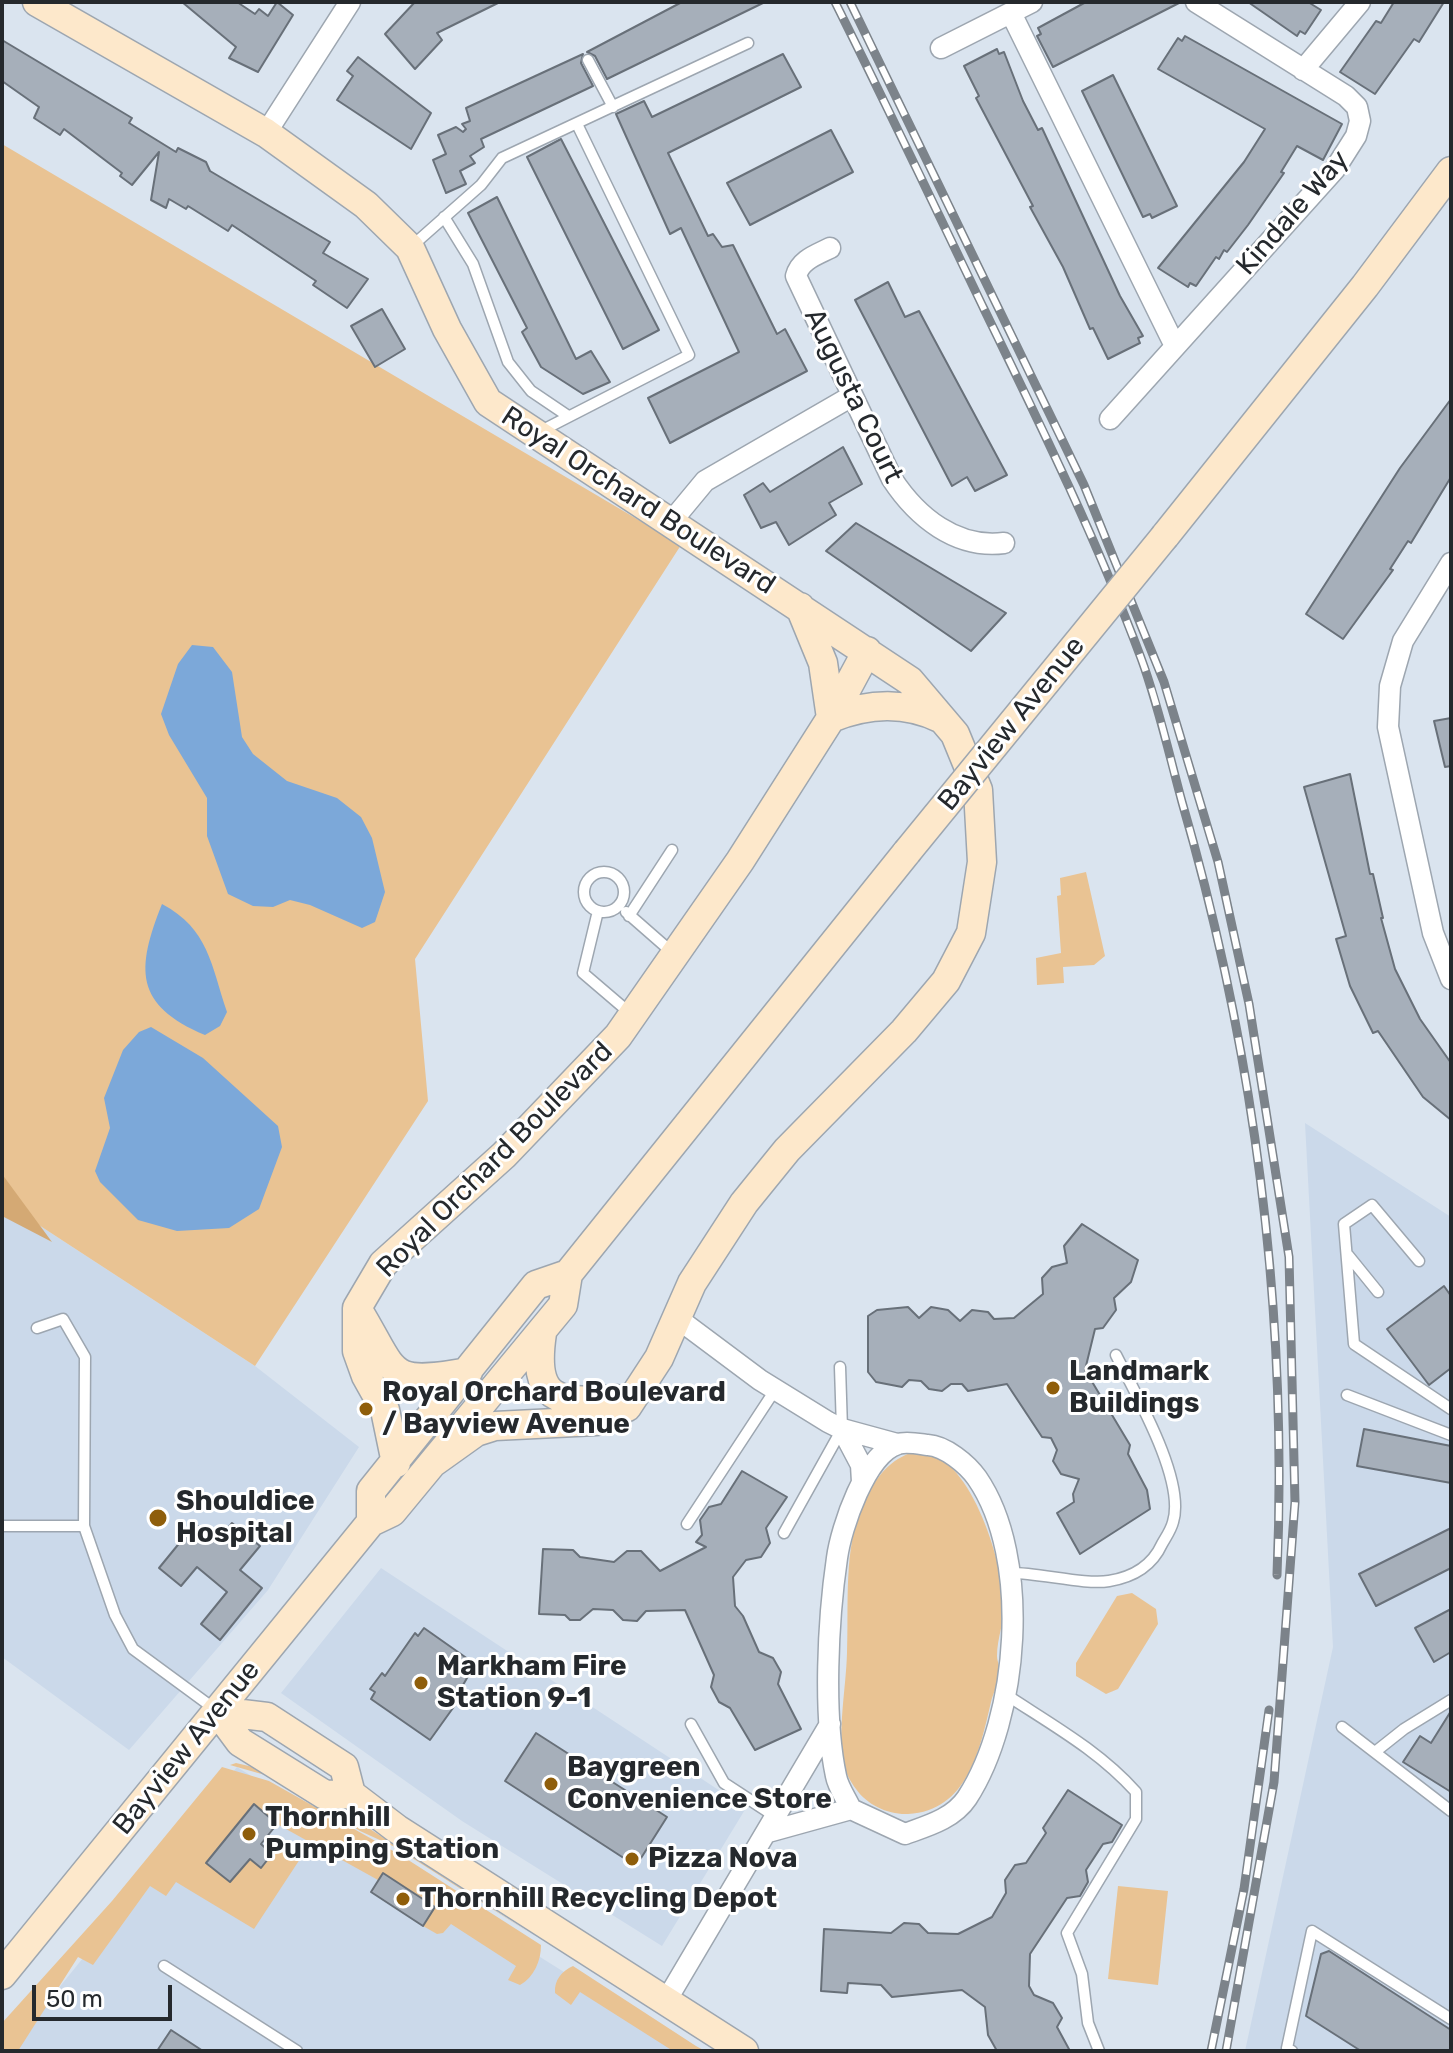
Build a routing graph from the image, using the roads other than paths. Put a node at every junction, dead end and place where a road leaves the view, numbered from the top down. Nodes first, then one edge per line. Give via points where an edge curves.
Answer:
1 (350, 2) edge
2 (1032, 2) edge
3 (1196, 2) edge
4 (1360, 2) edge
5 (52, 6) edge
6 (1011, 13) junction
7 (748, 43) dead end
8 (941, 48) dead end
9 (588, 60) dead end
10 (1303, 70) junction
11 (613, 107) junction
12 (577, 124) junction
13 (266, 133) junction
14 (1451, 171) edge
15 (444, 217) junction
16 (410, 248) junction
17 (830, 248) dead end
18 (1175, 346) junction
19 (852, 396) junction
20 (568, 416) junction
21 (1110, 419) dead end
22 (535, 433) junction
23 (671, 522) junction
24 (1004, 543) dead end
25 (1451, 563) edge
26 (800, 607) junction
27 (867, 651) junction
28 (831, 718) junction
29 (946, 721) junction
30 (672, 850) dead end
31 (618, 906) junction
32 (598, 911) junction
33 (629, 916) junction
34 (675, 955) junction
35 (1451, 979) edge
36 (632, 1016) junction
37 (1347, 1253) junction
38 (1419, 1261) dead end
39 (568, 1274) junction
40 (1378, 1292) dead end
41 (357, 1308) junction
42 (677, 1318) junction
43 (37, 1328) dead end
44 (542, 1332) junction
45 (1116, 1355) dead end
46 (840, 1367) dead end
47 (468, 1372) junction
48 (775, 1390) junction
49 (1347, 1395) dead end
50 (634, 1398) junction
51 (1451, 1409) edge
52 (842, 1429) junction
53 (1451, 1435) edge
54 (897, 1444) junction
55 (434, 1462) junction
56 (396, 1463) junction
57 (862, 1482) junction
58 (371, 1522) junction
59 (687, 1524) dead end
60 (2, 1526) edge
61 (84, 1526) junction
62 (784, 1533) dead end
63 (1011, 1573) junction
64 (1005, 1694) junction
65 (1451, 1700) edge
66 (217, 1711) junction
67 (691, 1724) dead end
68 (830, 1724) junction
69 (1342, 1727) dead end
70 (1375, 1752) junction
71 (851, 1809) junction
72 (1451, 1811) edge
73 (772, 1824) junction
74 (164, 1966) dead end
75 (2, 1975) edge
76 (666, 2001) junction
77 (1451, 2019) edge
78 (1288, 2050) edge
79 (297, 2051) edge
80 (744, 2051) edge
81 (1099, 2051) edge

1 - 13 street
2 - 6 street
3 - 10 street, Kindale Way
4 - 10 street
5 - 13 street, Royal Orchard Boulevard
6 - 8 street
6 - 18 street
7 - 11 lane
9 - 11 lane
10 - 18 street, Kindale Way via 1357,107 1356,136 1335,169
11 - 12 lane
12 - 15 lane via 502,158
12 - 20 lane via 689,355
13 - 16 street, Royal Orchard Boulevard via 366,205
14 - 39 street, Bayview Avenue, bridge via 1165,536
15 - 16 lane
15 - 20 lane via 473,264 508,362 531,391
16 - 22 street, Royal Orchard Boulevard via 488,402
17 - 19 street, Augusta Court via 798,267 796,276
18 - 21 street, Kindale Way
19 - 23 street via 705,481
19 - 24 street, Augusta Court via 905,498 972,544
20 - 22 lane
22 - 23 street, Royal Orchard Boulevard
23 - 26 street, Royal Orchard Boulevard
25 - 35 street via 1403,641 1390,686 1388,727 1433,933
26 - 27 street, Royal Orchard Boulevard
26 - 28 street via 823,663
27 - 28 street, Royal Orchard Boulevard
27 - 29 street, Royal Orchard Boulevard via 910,681
28 - 29 street via 891,704
28 - 34 street, Royal Orchard Boulevard
29 - 42 street, Royal Orchard Boulevard via 978,790 982,862 971,933 938,991 787,1150 744,1203 692,1283
30 - 33 lane
31 - 32 lane
31 - 32 lane via 624,891 620,879 600,872 588,879 583,891 587,904
31 - 33 lane
32 - 36 lane via 583,973
33 - 34 lane
34 - 36 street, Royal Orchard Boulevard
36 - 41 street, Royal Orchard Boulevard via 504,1155 383,1264
37 - 38 lane via 1344,1224 1372,1205
37 - 40 lane
37 - 51 lane via 1354,1344
39 - 44 street, Bayview Avenue via 563,1305
39 - 47 street, Bayview Avenue via 536,1285
41 - 47 street via 387,1364 405,1377 423,1380
41 - 56 street via 357,1351 385,1410
42 - 48 street
42 - 50 street, Royal Orchard Boulevard
43 - 61 lane via 63,1319 85,1357
44 - 50 street via 537,1370 560,1398 590,1404
44 - 55 street, Bayview Avenue
45 - 63 lane via 1170,1473 1174,1520 1156,1558 1144,1569 1105,1582
46 - 52 lane
47 - 56 street, Bayview Avenue
48 - 52 street
48 - 59 lane
49 - 53 lane
50 - 55 street via 620,1413 596,1421 495,1426 476,1432
52 - 54 street
52 - 57 street via 861,1465
52 - 62 lane
54 - 57 street via 879,1457
54 - 63 street via 941,1446 976,1476
55 - 58 street, Bayview Avenue via 392,1512
56 - 58 street, Bayview Avenue via 371,1491
57 - 68 street via 836,1564
58 - 66 street, Bayview Avenue
60 - 61 lane
61 - 66 lane via 115,1615 133,1649
63 - 64 street
64 - 71 street via 990,1750 966,1799 950,1815 905,1834
64 - 81 lane via 1081,1741 1136,1792 1136,1819 1067,1933
65 - 70 lane
66 - 75 street, Bayview Avenue
66 - 76 street via 267,1717 344,1767 351,1794 397,1829
67 - 73 lane via 724,1783
68 - 71 street via 836,1778
68 - 73 street
69 - 70 lane
70 - 72 lane
71 - 73 street
73 - 76 street
74 - 79 lane
76 - 80 street
77 - 78 lane via 1312,1931

